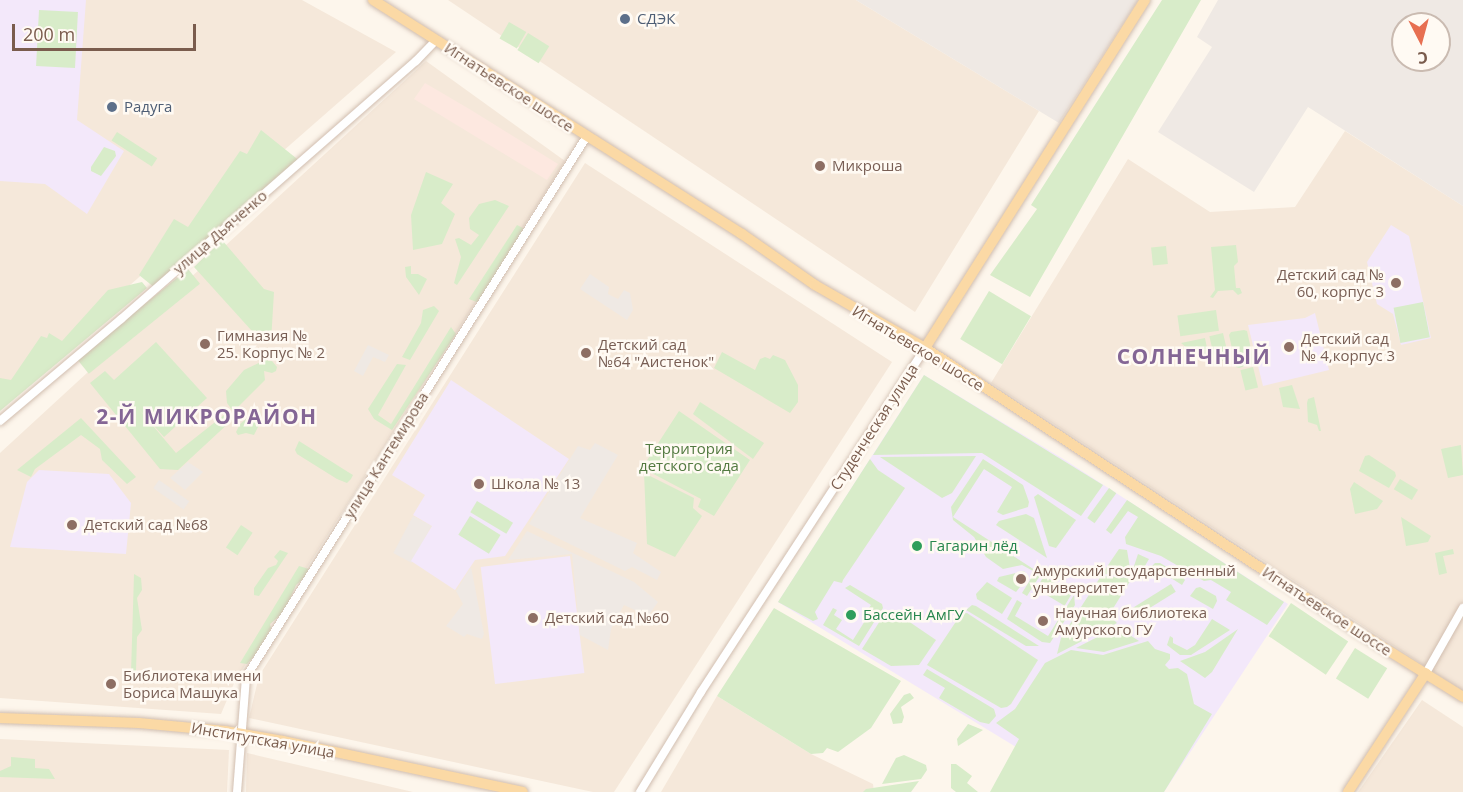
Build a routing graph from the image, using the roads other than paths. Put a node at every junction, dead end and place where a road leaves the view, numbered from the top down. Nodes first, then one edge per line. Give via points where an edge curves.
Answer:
1 (373, 0) edge
2 (1145, 0) edge
3 (436, 40) junction
4 (587, 136) junction
5 (925, 348) junction
6 (0, 421) edge
7 (1463, 608) edge
8 (1426, 673) junction
9 (1463, 697) edge
10 (0, 718) edge
11 (240, 734) junction
12 (237, 792) edge
13 (523, 792) edge
14 (640, 792) edge
15 (1348, 792) edge

1 - 3 main road, Игнатьевское шоссе
2 - 5 main road, Студенческая улица
3 - 4 main road, Игнатьевское шоссе
3 - 6 street, улица Дьяченко
4 - 5 main road, Игнатьевское шоссе via 742,234 814,285
4 - 11 street, улица Кантемирова via 246,677
5 - 8 main road, Игнатьевское шоссе
5 - 14 street, Студенческая улица
7 - 8 street
8 - 9 main road, Игнатьевское шоссе
8 - 15 main road
10 - 11 main road, Институтская улица via 171,725
11 - 12 street, улица Кантемирова
11 - 13 main road, Институтская улица

